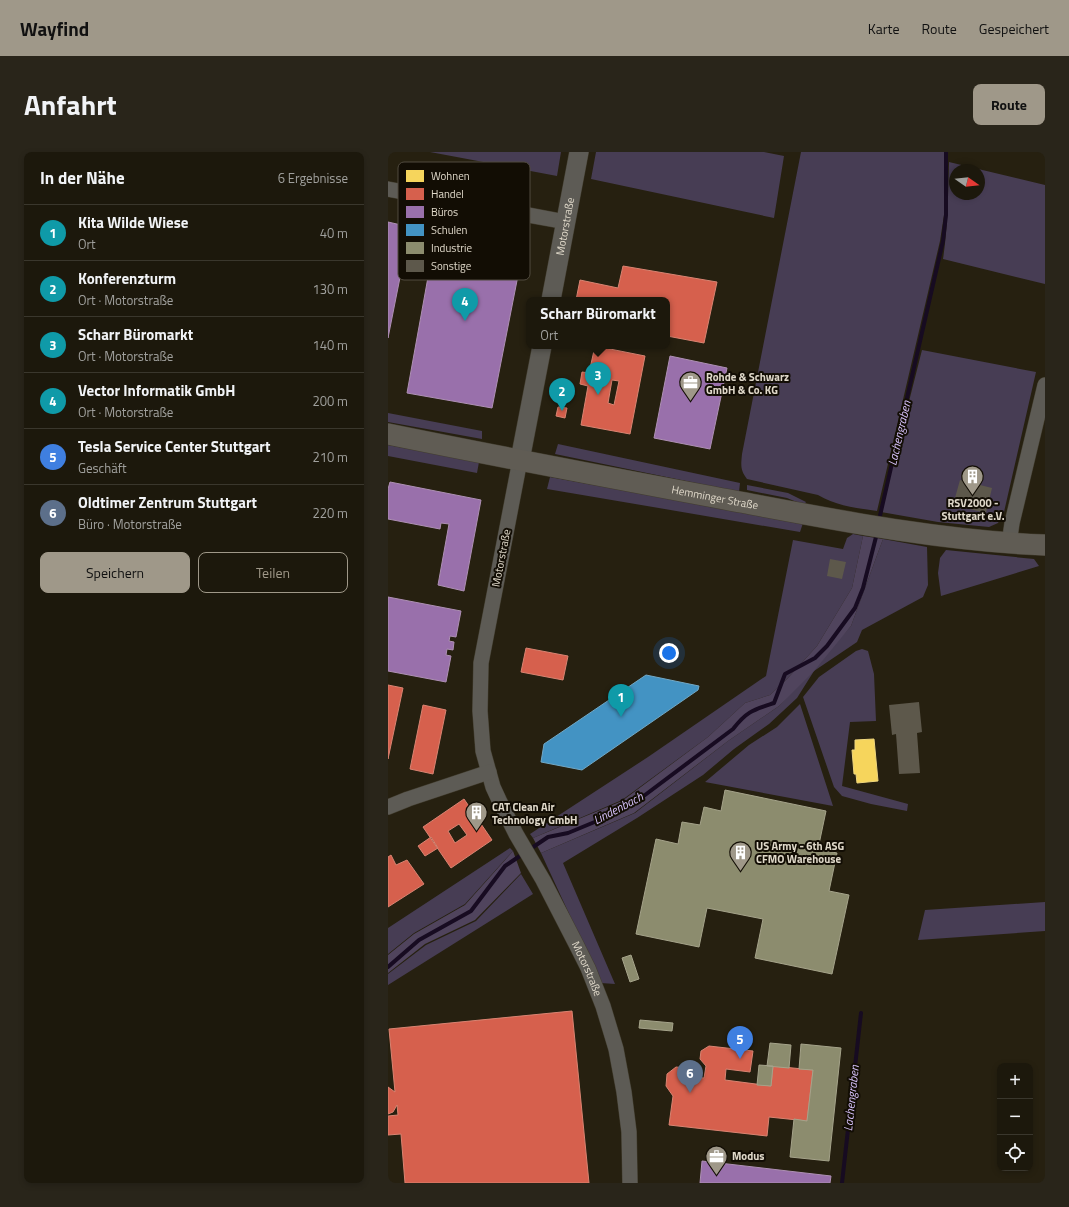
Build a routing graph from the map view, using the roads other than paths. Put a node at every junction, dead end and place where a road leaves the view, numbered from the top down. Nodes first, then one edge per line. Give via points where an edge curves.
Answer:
1 (579, 152) edge
2 (388, 189) edge
3 (398, 191) edge
4 (530, 215) edge
5 (566, 222) junction
6 (551, 297) edge
7 (541, 349) edge
8 (1045, 385) edge
9 (388, 434) edge
10 (520, 460) junction
11 (1009, 544) junction
12 (1045, 545) edge
13 (489, 772) junction
14 (388, 807) edge
15 (630, 1183) edge

1 - 5 street, Motorstraße
2 - 3 street
4 - 5 street
5 - 6 street, Motorstraße
7 - 10 street, Motorstraße
8 - 11 street
9 - 10 main road, Hemminger Straße
10 - 11 main road, Hemminger Straße via 860,524
10 - 13 street, Motorstraße via 481,663 480,716 483,751
11 - 12 main road, Hemminger Straße
13 - 14 street
13 - 15 street, Motorstraße via 499,800 588,968 603,1006 616,1049 624,1092 629,1132

